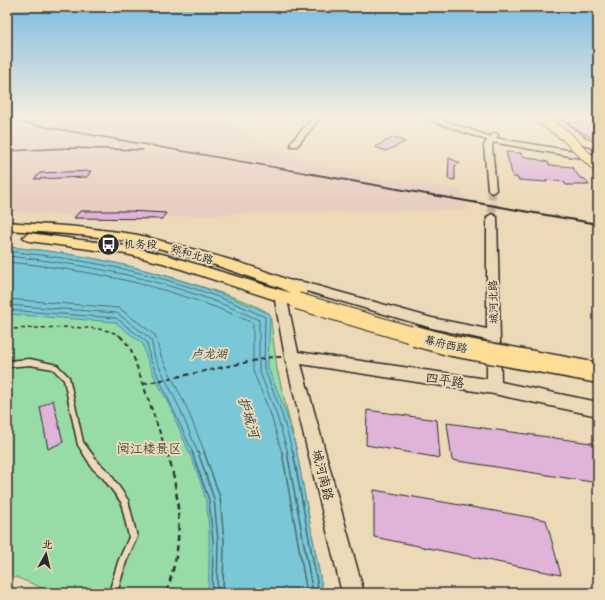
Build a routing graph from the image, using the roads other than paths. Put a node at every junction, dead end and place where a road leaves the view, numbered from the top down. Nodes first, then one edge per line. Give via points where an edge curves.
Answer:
1 (488, 146) edge
2 (532, 146) edge
3 (576, 146) edge
4 (578, 146) edge
5 (582, 146) edge
6 (598, 148) edge
7 (598, 160) edge
8 (598, 168) edge
9 (492, 190) tunnel mouth
10 (492, 217) tunnel mouth
11 (7, 226) edge
12 (7, 236) edge
13 (291, 293) junction
14 (494, 336) junction
15 (292, 357) junction
16 (7, 364) edge
17 (598, 364) edge
18 (598, 373) edge
19 (494, 387) junction
20 (598, 409) edge
21 (113, 593) edge
22 (353, 593) edge

1 - 9 street
2 - 7 main road
3 - 8 highway, bridge
4 - 6 main road
5 - 7 highway, bridge
10 - 14 street, 城河北路
11 - 13 main road, 郑和北路 via 91,232 137,240 213,260
12 - 13 main road, 郑和北路 via 126,250
13 - 14 street via 303,286 432,323
13 - 15 street, 城河南路
13 - 17 highway, 幕府西路 via 453,338
13 - 18 highway, 幕府西路, bridge via 368,323 452,346
14 - 19 street, 城河北路
15 - 19 street, 四平路
15 - 22 street, 城河南路
16 - 21 lane via 30,362 55,367 67,379 80,443 124,500 133,537
19 - 20 street, 四平路

